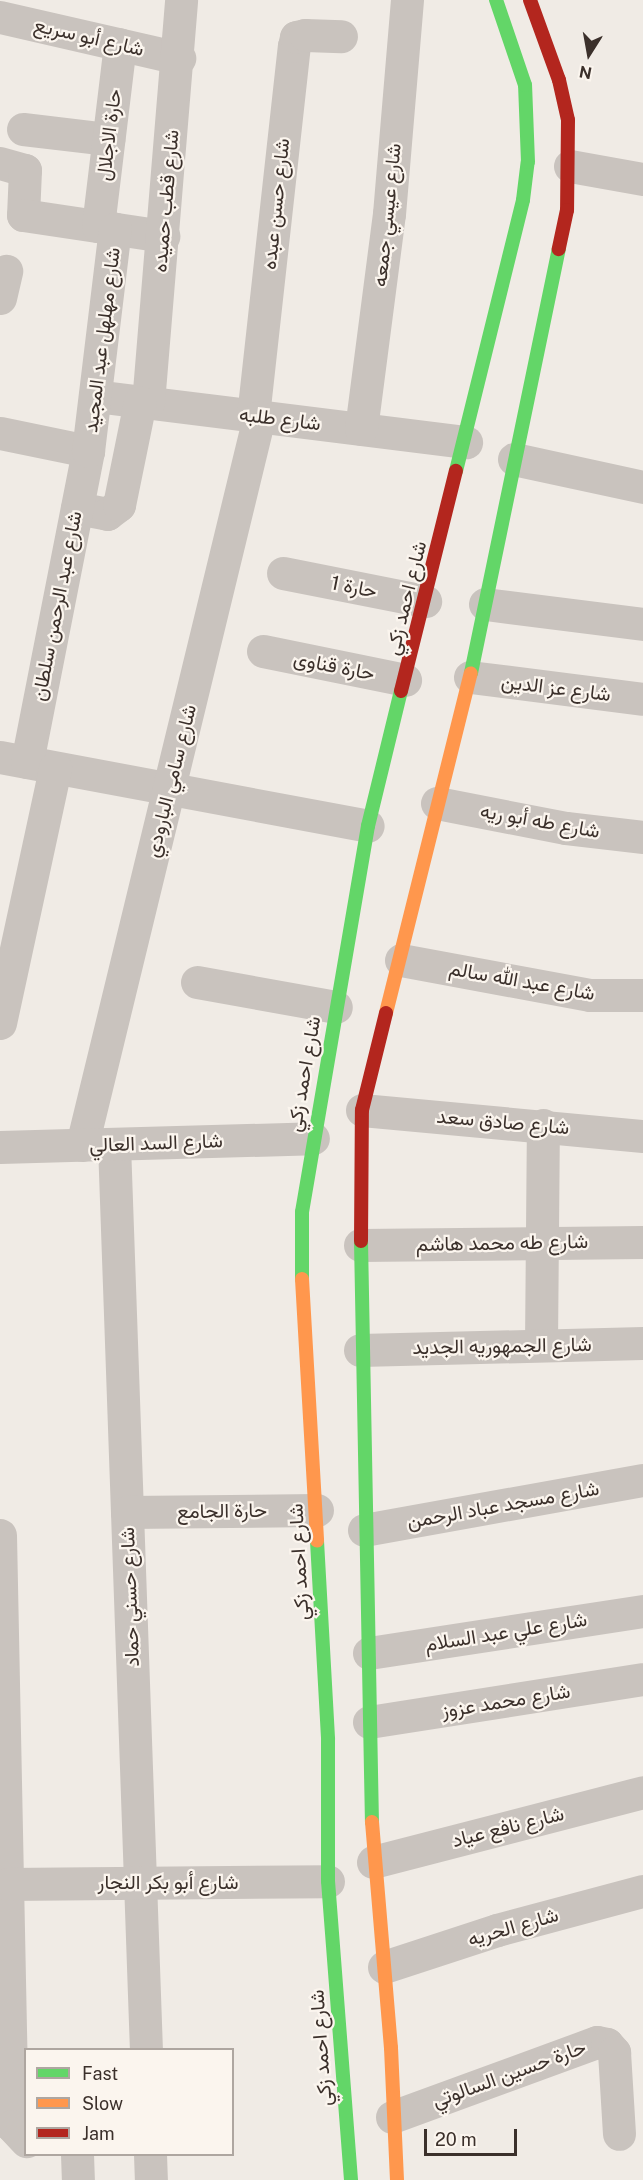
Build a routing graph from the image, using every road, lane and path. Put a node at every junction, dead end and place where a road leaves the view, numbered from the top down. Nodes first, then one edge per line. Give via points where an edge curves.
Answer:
1 (181, 0) edge
2 (407, 0) edge
3 (496, 0) edge
4 (530, 0) edge
5 (0, 17) edge
6 (341, 36) dead end
7 (120, 44) junction
8 (179, 58) junction
9 (23, 129) dead end
10 (108, 139) junction
11 (0, 163) edge
12 (570, 166) junction
13 (643, 179) edge
14 (106, 228) junction
15 (163, 236) junction
16 (95, 396) junction
17 (144, 402) junction
18 (256, 416) junction
19 (360, 429) junction
20 (0, 433) edge
21 (466, 442) junction
22 (88, 451) junction
23 (514, 459) junction
24 (643, 487) edge
25 (77, 508) junction
26 (283, 573) dead end
27 (425, 602) junction
28 (485, 604) junction
29 (643, 624) edge
30 (263, 651) dead end
31 (470, 677) junction
32 (405, 680) junction
33 (643, 699) edge
34 (27, 762) edge
35 (169, 789) junction
36 (437, 803) junction
37 (368, 826) junction
38 (643, 837) edge
39 (401, 960) junction
40 (197, 982) dead end
41 (643, 995) edge
42 (336, 1007) junction
43 (0, 1023) edge
44 (362, 1110) junction
45 (543, 1125) junction
46 (643, 1136) edge
47 (313, 1138) junction
48 (114, 1144) junction
49 (82, 1145) junction
50 (0, 1147) edge
51 (542, 1241) junction
52 (643, 1242) edge
53 (360, 1245) junction
54 (643, 1343) edge
55 (541, 1345) junction
56 (360, 1350) junction
57 (643, 1480) edge
58 (316, 1510) junction
59 (127, 1512) junction
60 (364, 1530) junction
61 (0, 1534) edge
62 (643, 1611) edge
63 (369, 1653) junction
64 (643, 1679) edge
65 (369, 1722) junction
66 (643, 1792) edge
67 (372, 1862) junction
68 (140, 1881) junction
69 (328, 1881) junction
70 (7, 1884) junction
71 (643, 1891) edge
72 (384, 1967) junction
73 (146, 2048) edge
74 (391, 2048) junction
75 (341, 2052) junction
76 (392, 2117) junction
77 (619, 2134) dead end
78 (24, 2140) edge
79 (77, 2156) edge
80 (150, 2156) edge
81 (78, 2180) edge
82 (151, 2180) edge
83 (351, 2180) edge
84 (397, 2180) edge

1 - 8 street, شارع قطب حميده
2 - 19 street, شارع عيسي جمعه via 389,214
3 - 21 street, شارع احمد زكي via 525,85 528,162
4 - 12 street via 559,80 568,120
5 - 7 street, شارع أبو سريع
6 - 18 street, شارع حسن عبده via 296,37
7 - 8 street, شارع أبو سريع
7 - 10 street, حارة الاجلال
8 - 15 street, شارع قطب حميده
9 - 10 street
10 - 14 street, حارة الاجلال
11 - 14 street via 25,170 23,215
12 - 13 street
12 - 23 street via 567,210
14 - 15 street
14 - 16 street, شارع مهلهل عبد المجيد
15 - 17 street, شارع قطب حميده
16 - 17 street, شارع طلبه
16 - 22 street, شارع مهلهل عبد المجيد
17 - 18 street, شارع طلبه
17 - 25 street, شارع قطب حميده via 119,505 107,514
18 - 19 street, شارع طلبه
18 - 35 street, شارع سامي البارودي
19 - 21 street, شارع طلبه
20 - 22 street
21 - 27 street, شارع احمد زكي
22 - 25 street, شارع عبد الرحمن سلطان
23 - 24 street
23 - 28 street
25 - 34 street, شارع عبد الرحمن سلطان
26 - 27 street, حارة 1
27 - 32 street, شارع احمد زكي
28 - 29 street
28 - 31 street
30 - 32 street, حارة قناوى
31 - 33 street, شارع عز الدين
31 - 36 street
32 - 37 street, شارع احمد زكي
34 - 35 street
34 - 43 street, شارع عبد الرحمن سلطان
35 - 37 street
35 - 49 street, شارع سامي البارودي
36 - 38 street, شارع طه أبو ريه via 566,828
36 - 39 street
37 - 42 street, شارع احمد زكي
39 - 41 street, شارع عبد الله سالم via 570,992
39 - 44 street
40 - 42 street
42 - 47 street, شارع احمد زكي
44 - 45 street, شارع صادق سعد
44 - 53 street
45 - 46 street, شارع صادق سعد
45 - 51 street
47 - 48 street, شارع السد العالي
47 - 58 street, شارع احمد زكي via 300,1248
48 - 49 street, شارع السد العالي
48 - 59 street, شارع حسني حماد
49 - 50 street, شارع السد العالي
51 - 52 street, شارع طه محمد هاشم
51 - 53 street, شارع طه محمد هاشم
51 - 55 street
53 - 56 street
54 - 55 street, شارع الجمهوريه الجديد
55 - 56 street, شارع الجمهوريه الجديد
56 - 60 street
57 - 60 street, شارع مسجد عباد الرحمن
58 - 59 street, حارة الجامع
58 - 69 street, شارع احمد زكي via 328,1740
59 - 68 street, شارع حسني حماد
60 - 63 street
61 - 70 street
62 - 63 street, شارع علي عبد السلام
63 - 65 street
64 - 65 street, شارع محمد عزوز
65 - 67 street
66 - 67 street, شارع نافع عياد
67 - 72 street
68 - 69 street, شارع أبو بكر النجار
68 - 70 street, شارع أبو بكر النجار
68 - 73 street, شارع حسني حماد
69 - 75 street, شارع احمد زكي
70 - 78 street via 12,2126 15,2134
71 - 72 street, شارع الحريه via 497,1930
72 - 74 street
74 - 75 street
74 - 76 street
75 - 83 street, شارع احمد زكي
76 - 77 street, حارة حسين السالوتي via 597,2042 607,2044 614,2052
76 - 84 street
79 - 81 street
80 - 82 street

